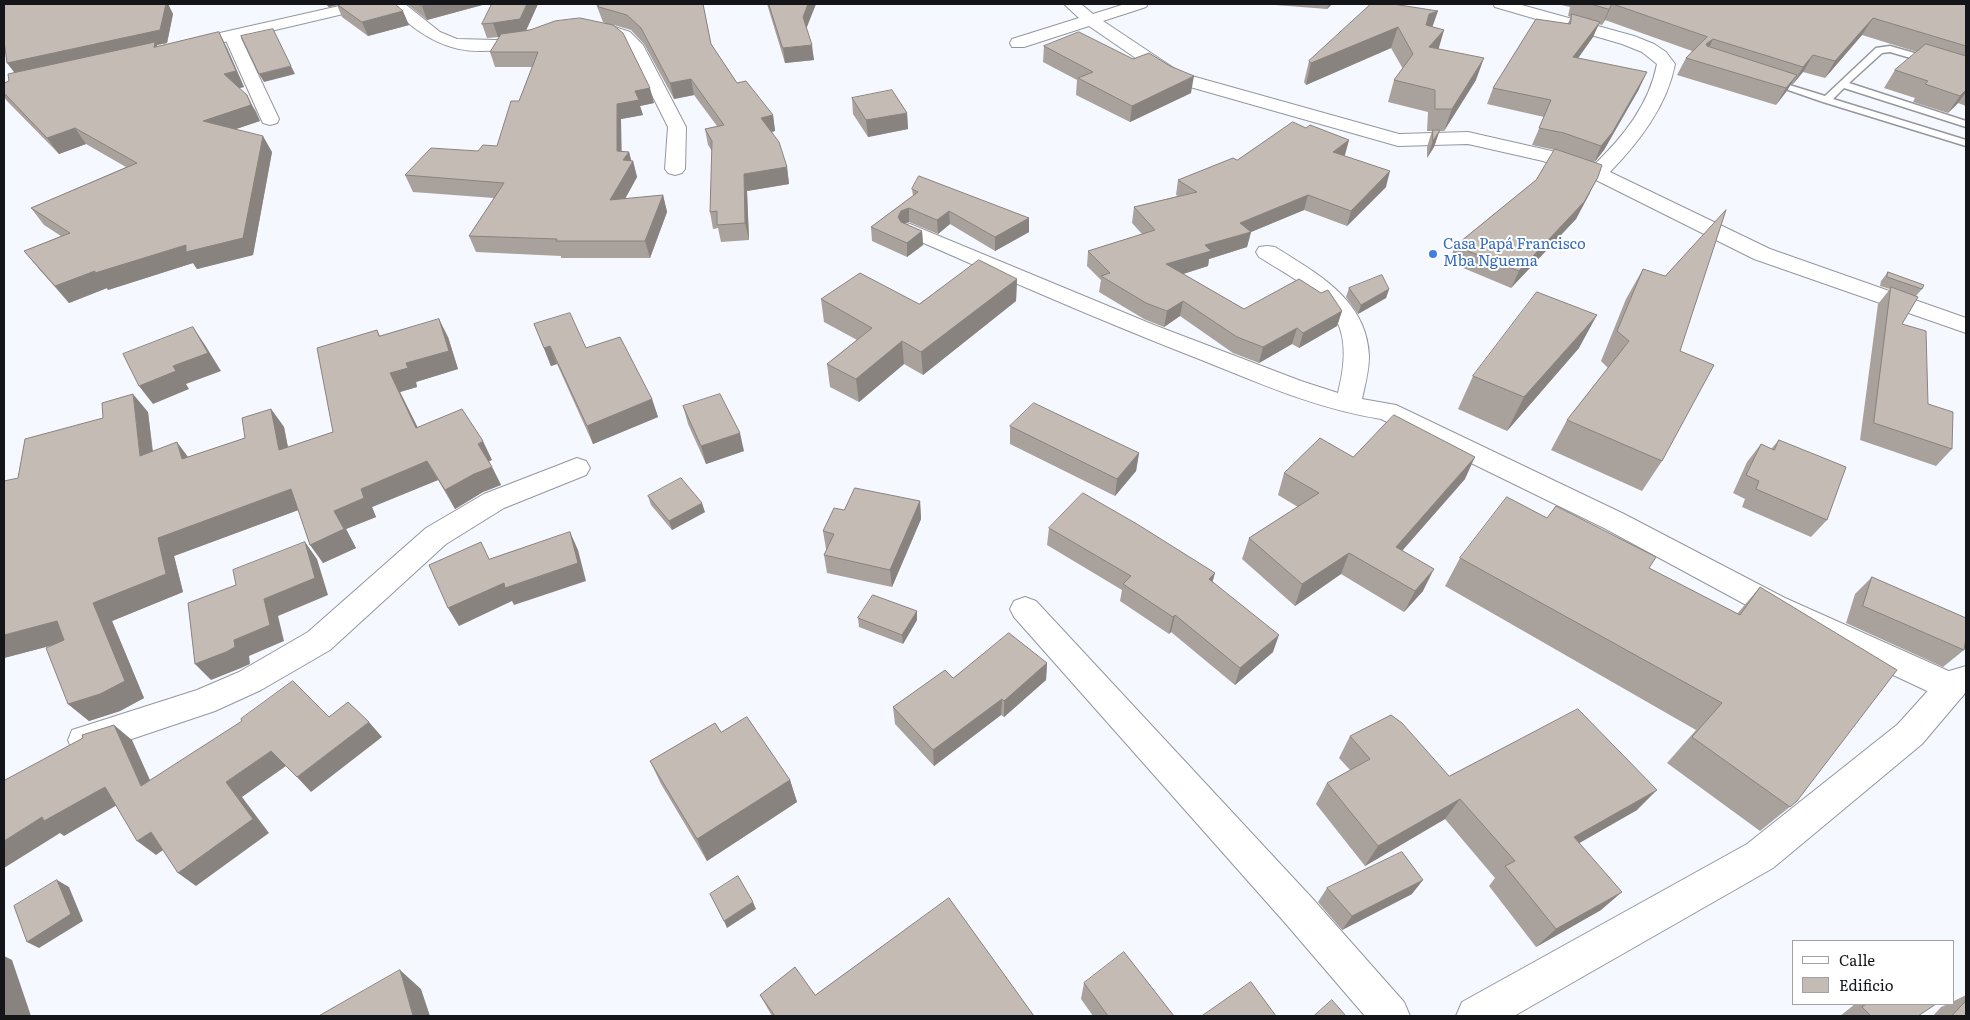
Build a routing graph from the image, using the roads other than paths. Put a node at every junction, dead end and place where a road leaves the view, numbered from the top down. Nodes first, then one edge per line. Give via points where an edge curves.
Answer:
1 (367, 4) edge
2 (395, 4) edge
3 (1072, 4) edge
4 (1140, 4) edge
5 (1501, 4) edge
6 (1091, 20) junction
7 (570, 27) edge
8 (546, 32) edge
9 (232, 36) junction
10 (1018, 43) dead end
11 (175, 48) edge
12 (1966, 71) edge
13 (1760, 79) edge
14 (1842, 84) junction
15 (1826, 100) junction
16 (270, 119) dead end
17 (1966, 124) edge
18 (1966, 143) edge
19 (675, 168) dead end
20 (1597, 173) junction
21 (910, 230) edge
22 (1267, 252) dead end
23 (1966, 326) edge
24 (1348, 405) junction
25 (577, 468) dead end
26 (1025, 609) dead end
27 (1958, 683) edge
28 (64, 751) edge
29 (1390, 1016) edge
30 (1476, 1016) edge

1 - 9 street
2 - 8 street via 435,36 454,44 505,44
3 - 6 street
4 - 6 street
5 - 20 street via 1628,40 1648,48 1666,64 1666,72 1650,107 1624,147
6 - 10 street
6 - 20 street via 1175,77 1398,140 1468,138 1549,156
7 - 19 street via 609,30 624,35 635,45 677,127
9 - 11 street
9 - 16 street
12 - 14 lane via 1883,49
13 - 15 lane
14 - 15 lane
14 - 17 lane
15 - 18 lane
20 - 23 street via 1762,254
21 - 24 street via 1146,330 1292,387
22 - 24 street via 1327,290 1344,308 1353,328 1357,357
24 - 27 street via 1387,411 1614,520 1774,606
25 - 28 street via 494,501 436,536 319,640 250,681 204,701 89,737
26 - 29 street
27 - 30 street via 1910,734 1760,856

